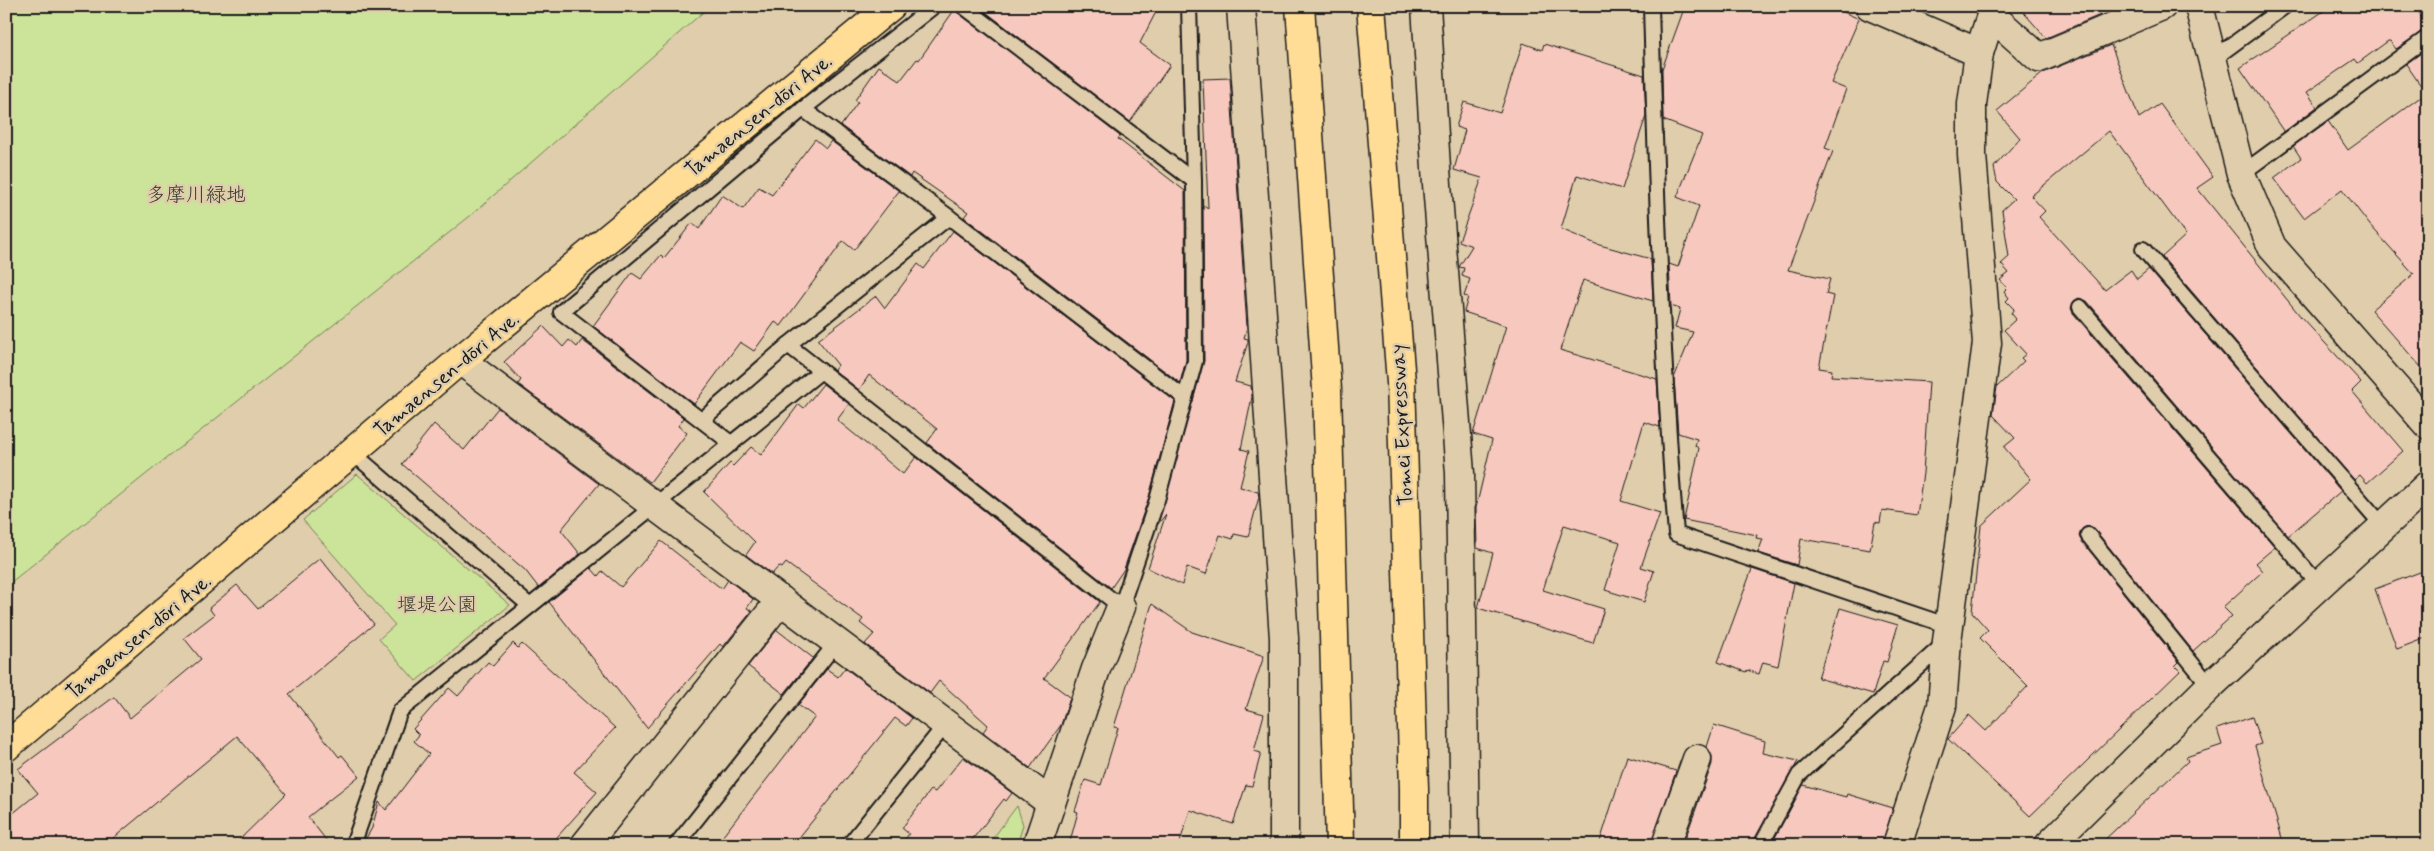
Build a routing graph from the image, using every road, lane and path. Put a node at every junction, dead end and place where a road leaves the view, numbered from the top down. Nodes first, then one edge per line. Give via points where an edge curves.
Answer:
1 (891, 6) edge
2 (934, 6) edge
3 (963, 6) edge
4 (1189, 6) edge
5 (1241, 6) edge
6 (1300, 6) edge
7 (1372, 6) edge
8 (1426, 6) edge
9 (1651, 6) edge
10 (1870, 6) edge
11 (2162, 6) edge
12 (2199, 6) edge
13 (2285, 6) edge
14 (1992, 11) edge
15 (2428, 37) edge
16 (1979, 53) junction
17 (2213, 59) junction
18 (803, 109) junction
19 (2241, 174) junction
20 (1194, 181) junction
21 (949, 217) junction
22 (2143, 249) dead end
23 (2080, 307) dead end
24 (788, 345) junction
25 (460, 360) junction
26 (821, 372) junction
27 (1185, 398) junction
28 (703, 419) junction
29 (2428, 425) edge
30 (732, 444) junction
31 (353, 452) junction
32 (2428, 485) edge
33 (654, 506) junction
34 (2383, 526) junction
35 (2088, 535) dead end
36 (2320, 586) junction
37 (781, 600) junction
38 (530, 606) junction
39 (1121, 607) junction
40 (1948, 634) junction
41 (837, 642) junction
42 (2210, 686) junction
43 (946, 724) junction
44 (6, 747) edge
45 (1697, 759) dead end
46 (1051, 803) junction
47 (353, 845) edge
48 (584, 845) edge
49 (676, 845) edge
50 (849, 845) edge
51 (1037, 845) edge
52 (1284, 845) edge
53 (1340, 845) edge
54 (1414, 845) edge
55 (1465, 845) edge
56 (1666, 845) edge
57 (1761, 845) edge
58 (1897, 845) edge
59 (2050, 845) edge

1 - 25 main road, Tamaensen-dōri Ave.
2 - 18 lane
3 - 20 lane
4 - 20 lane
5 - 52 street via 1284,638
6 - 53 main road via 1327,390
7 - 54 main road, Tomei Expressway via 1401,382
8 - 55 street via 1460,473
9 - 40 lane via 1656,204 1676,534
10 - 16 street
11 - 14 street via 2039,58
12 - 17 street
13 - 17 lane
14 - 16 street
15 - 19 lane
16 - 40 street via 1972,104 1972,155 1987,343
17 - 19 street
18 - 21 lane
18 - 28 lane via 561,312
19 - 29 street via 2272,247
20 - 27 lane via 1195,361
21 - 24 lane
21 - 27 lane
22 - 34 lane
23 - 36 lane
24 - 26 lane
24 - 28 lane
25 - 31 main road, Tamaensen-dōri Ave.
25 - 33 street
26 - 30 lane
26 - 39 lane
27 - 39 lane via 1157,500
28 - 30 lane
30 - 33 lane
31 - 38 lane
31 - 44 main road, Tamaensen-dōri Ave.
32 - 34 street
33 - 37 street
33 - 38 lane
34 - 36 street
35 - 42 lane
36 - 42 street
37 - 41 street
37 - 48 street
38 - 47 lane via 400,710
39 - 46 street via 1096,669
40 - 57 lane via 1799,776
40 - 58 street via 1942,706
41 - 43 street
41 - 49 lane
42 - 59 street
43 - 46 street
43 - 50 lane
45 - 56 street
46 - 51 street

